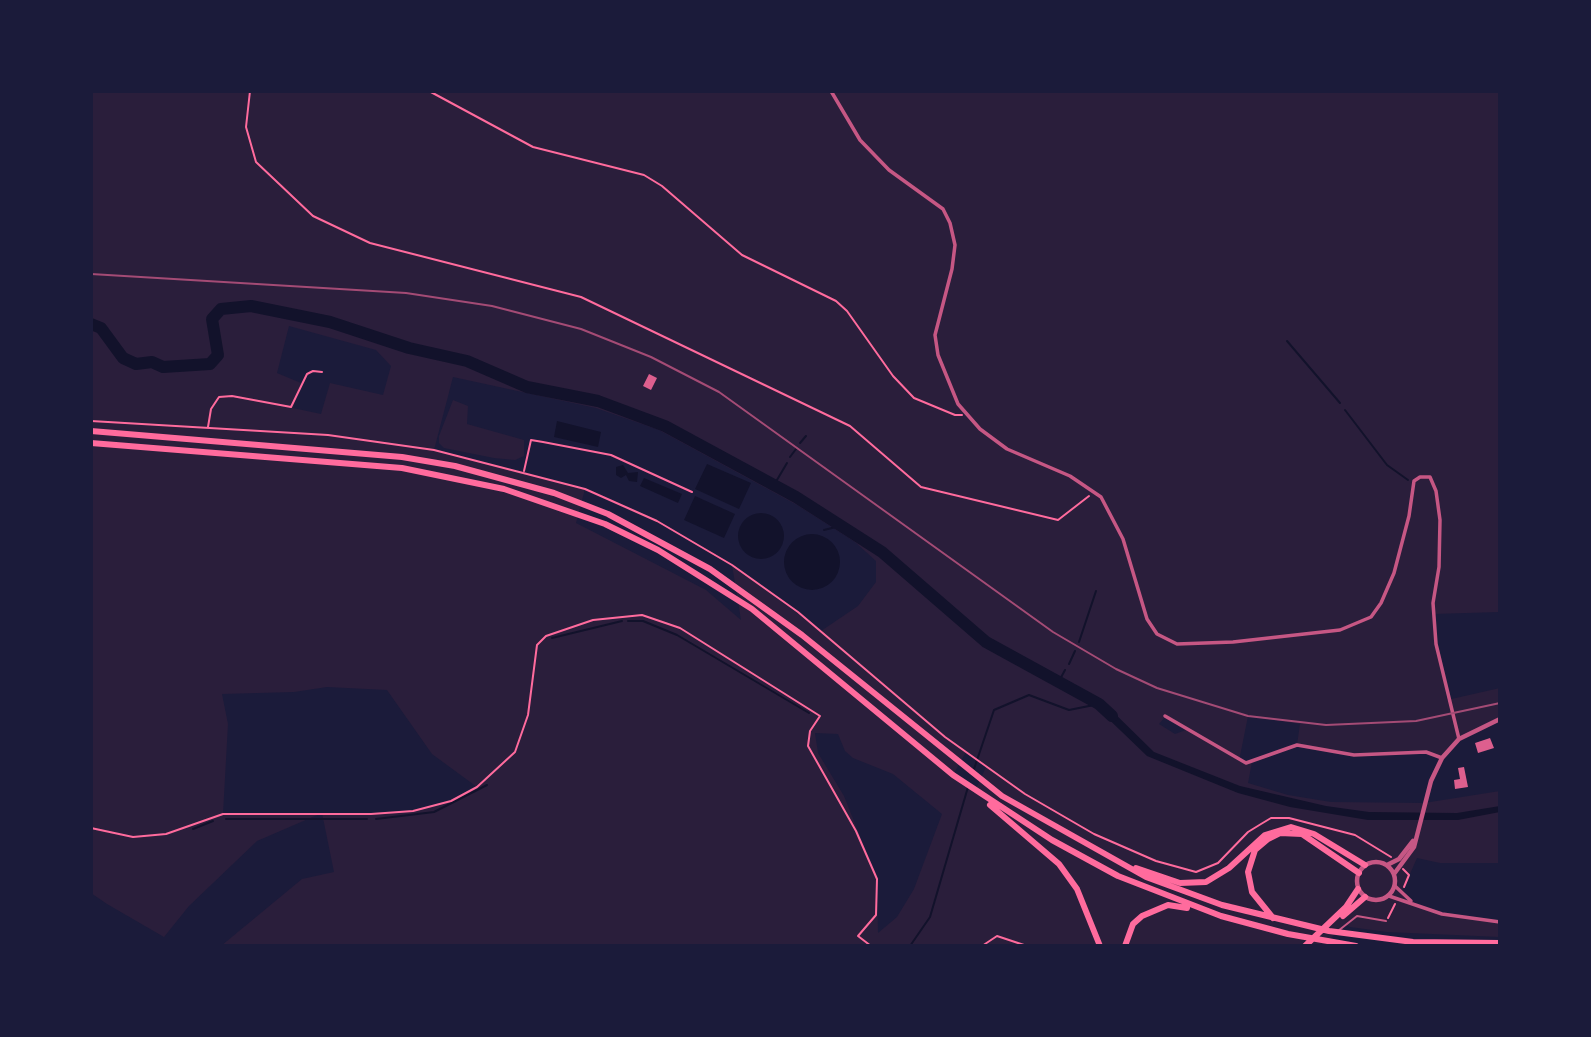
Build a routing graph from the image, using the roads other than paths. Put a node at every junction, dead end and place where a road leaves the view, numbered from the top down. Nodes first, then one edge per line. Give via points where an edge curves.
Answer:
1 (831, 91) edge
2 (91, 431) edge
3 (91, 443) edge
4 (1165, 716) dead end
5 (1500, 719) edge
6 (1459, 739) junction
7 (1443, 758) junction
8 (978, 793) junction
9 (1415, 837) junction
10 (1116, 862) junction
11 (1365, 865) junction
12 (1387, 865) junction
13 (1359, 873) junction
14 (1394, 874) junction
15 (1395, 886) junction
16 (1358, 889) junction
17 (1389, 896) junction
18 (1365, 897) junction
19 (1412, 902) junction
20 (1275, 920) junction
21 (1387, 921) road end
22 (1500, 922) edge
23 (1247, 923) junction
24 (1500, 943) edge
25 (1100, 946) edge
26 (1125, 946) edge
27 (1305, 946) edge
28 (1311, 946) edge
29 (1323, 946) edge
30 (1356, 946) edge

1 - 6 street via 860,140 889,170 943,209 950,223 953,269 935,335 946,377 967,415 1007,449 1096,491 1124,539 1147,619 1157,634 1177,644 1197,645 1340,630 1371,617 1394,573 1414,481 1430,477 1440,520 1433,603 1436,644
2 - 10 highway via 402,457 554,493 608,514 710,569 802,635 980,780
3 - 8 highway via 402,468 480,483 606,524 752,609
4 - 7 street via 1246,763 1297,745 1354,755 1426,752
5 - 6 street
6 - 7 street
7 - 9 street via 1431,781
8 - 23 highway via 1118,876
8 - 25 highway via 1059,864 1077,889
9 - 12 street
9 - 14 street via 1411,854
10 - 11 highway via 1180,883 1206,882 1265,835 1291,827 1314,834
10 - 20 highway via 1177,890
11 - 12 street
11 - 13 street
12 - 14 street
13 - 16 street
13 - 20 highway via 1303,834 1280,833 1268,839 1255,850 1248,872 1252,892
14 - 15 street
15 - 17 street
15 - 19 street
16 - 18 street
16 - 27 highway
17 - 18 street via 1377,901
17 - 19 street
18 - 28 highway
19 - 22 street via 1442,914
20 - 24 highway via 1421,942
21 - 29 lane via 1351,918
23 - 26 highway via 1168,905 1133,924
23 - 30 highway

